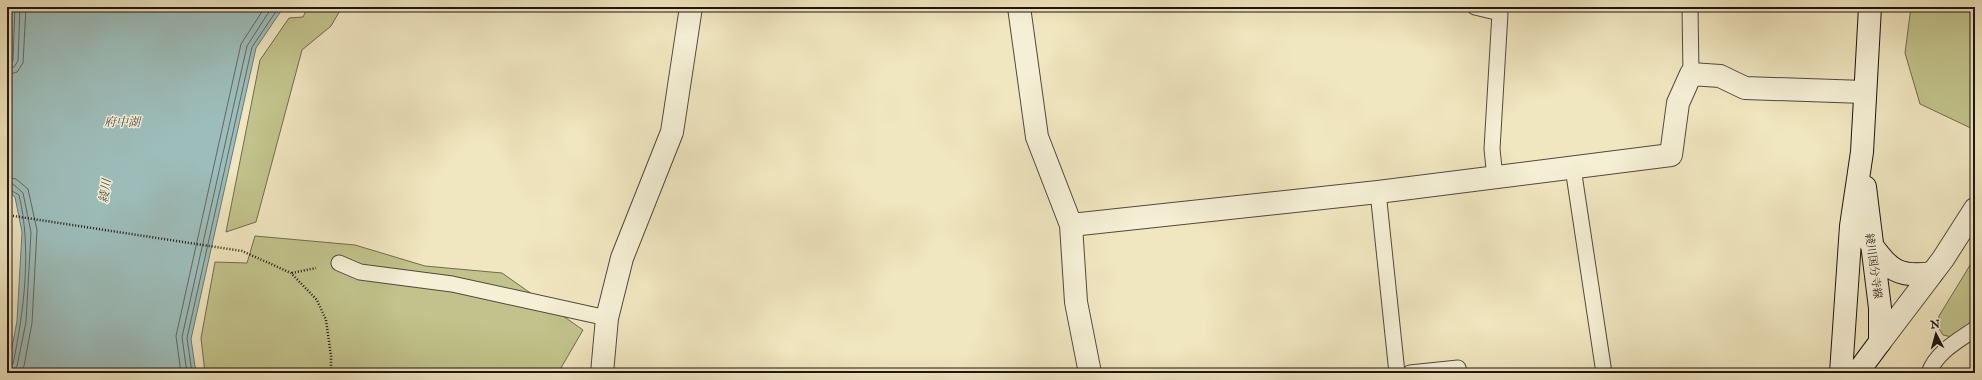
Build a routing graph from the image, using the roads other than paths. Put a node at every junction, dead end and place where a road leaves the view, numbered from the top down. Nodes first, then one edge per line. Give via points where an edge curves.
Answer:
1 (691, 7) edge
2 (1019, 7) edge
3 (1475, 7) edge
4 (1690, 7) edge
5 (1870, 7) edge
6 (1691, 74) junction
7 (1864, 92) junction
8 (1862, 152) junction
9 (1573, 168) junction
10 (1495, 178) junction
11 (1378, 192) junction
12 (1975, 209) edge
13 (1071, 225) junction
14 (1871, 244) junction
15 (339, 263) dead end
16 (1932, 273) junction
17 (607, 318) junction
18 (1975, 329) edge
19 (1880, 342) junction
20 (602, 373) edge
21 (1090, 373) edge
22 (1397, 373) edge
23 (1410, 373) edge
24 (1459, 373) edge
25 (1604, 373) edge
26 (1841, 373) edge
27 (1857, 373) edge
28 (1929, 373) edge

1 - 17 street via 672,132 622,258
2 - 13 street via 1037,137
3 - 10 lane via 1500,13 1492,149
4 - 6 lane
5 - 7 street, 綾川国分寺線
6 - 7 street via 1720,76 1744,88
6 - 9 street via 1678,103 1671,155
7 - 8 street, 綾川国分寺線
8 - 14 street, 綾川国分寺線
8 - 26 street, 綾川国分寺線 via 1851,226
9 - 10 street
9 - 25 lane
10 - 11 street
11 - 13 street
11 - 22 lane
12 - 16 street
13 - 21 street via 1076,302
14 - 16 street via 1884,262 1897,271 1916,275
14 - 19 street, 綾川国分寺線 via 1880,308
15 - 17 lane via 360,272 452,284
16 - 19 street
17 - 20 street
18 - 28 lane via 1936,359
19 - 27 street
23 - 24 lane via 1458,368

